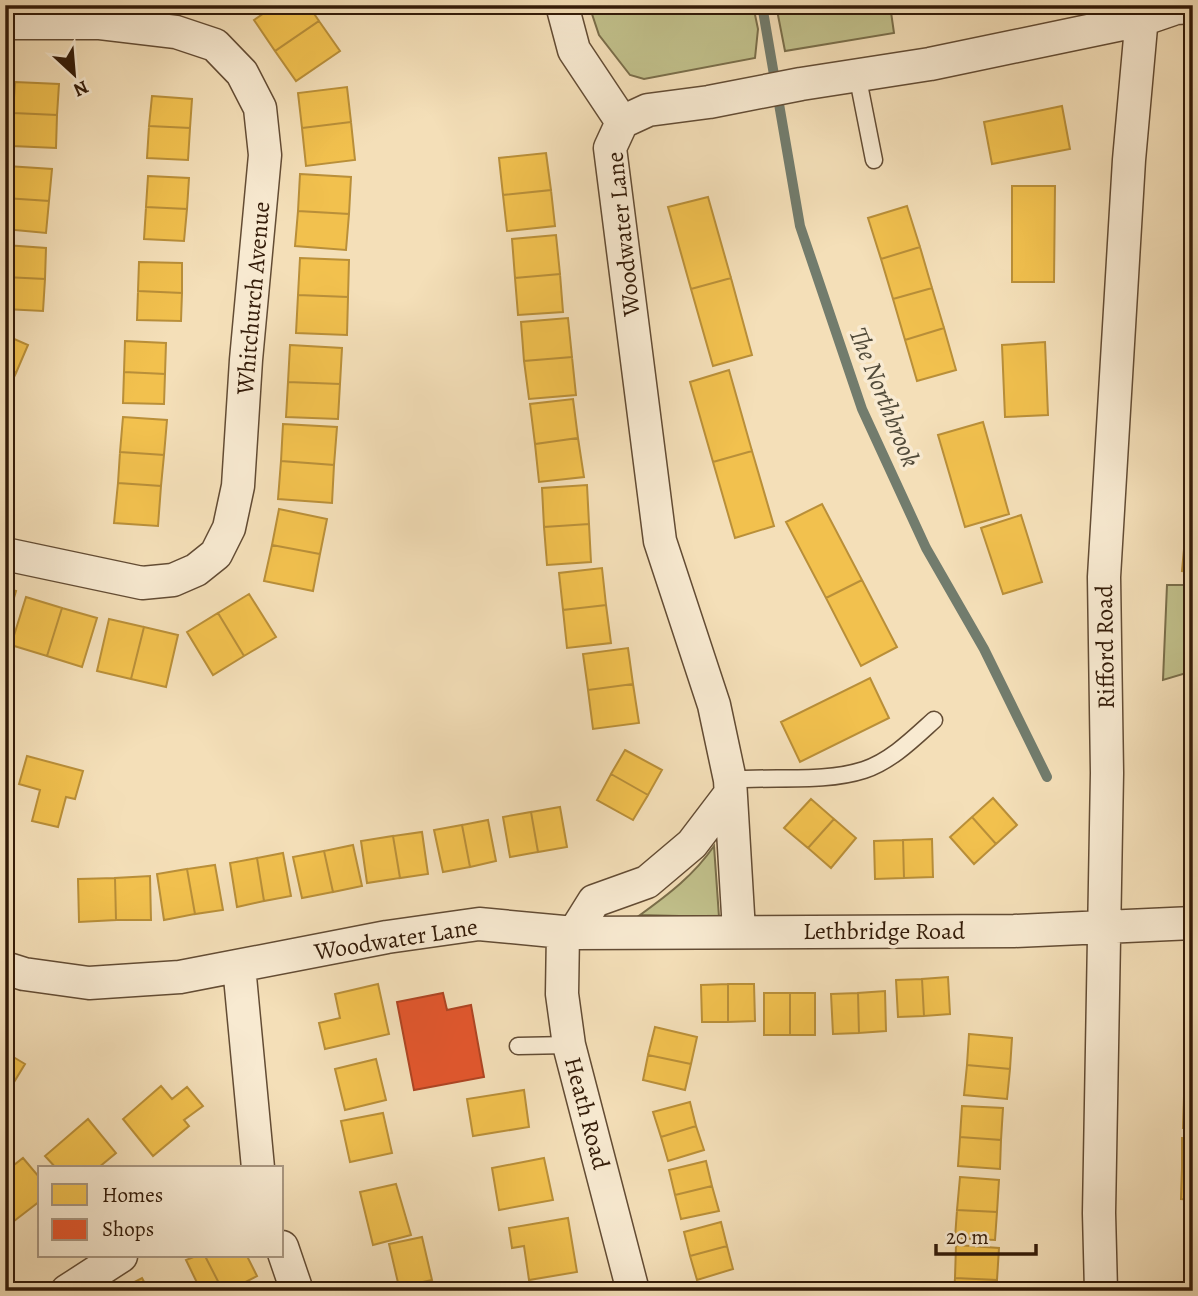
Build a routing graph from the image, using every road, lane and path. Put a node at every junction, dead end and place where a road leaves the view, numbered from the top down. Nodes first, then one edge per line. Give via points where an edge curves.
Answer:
1 (562, 5) edge
2 (1193, 7) edge
3 (1142, 12) edge
4 (5, 23) edge
5 (857, 74) junction
6 (622, 122) junction
7 (874, 160) dead end
8 (5, 554) edge
9 (934, 720) dead end
10 (730, 787) junction
11 (1193, 922) edge
12 (1103, 925) junction
13 (739, 931) junction
14 (569, 933) junction
15 (239, 966) junction
16 (5, 968) edge
17 (569, 1045) junction
18 (517, 1046) dead end
19 (258, 1166) edge
20 (284, 1253) edge
21 (118, 1258) edge
22 (67, 1291) edge
23 (297, 1291) edge
24 (634, 1291) edge
25 (1101, 1291) edge

1 - 6 street via 573,50
2 - 3 street, Woodwater Lane
3 - 5 street, Woodwater Lane via 930,64
3 - 12 street, Rifford Road via 1104,577 1107,772
4 - 8 street, Whitchurch Avenue via 100,23 176,32 215,45 242,74 260,108 265,155 238,486 229,528 216,554 173,580 142,583
5 - 6 street, Woodwater Lane via 648,110
5 - 7 lane
6 - 10 street, Woodwater Lane via 610,148 660,541 714,705
9 - 10 lane via 898,752 865,770
10 - 13 street, Woodwater Lane
10 - 14 street via 692,844 647,882 594,901
11 - 12 street, Lethbridge Road
12 - 13 street, Lethbridge Road via 1014,931
12 - 25 street, Rifford Road
13 - 14 street, Lethbridge Road
14 - 15 street, Woodwater Lane via 479,924
14 - 17 street, Heath Road via 562,994
15 - 16 street, Woodwater Lane via 180,977 89,983
15 - 19 street
17 - 18 lane
17 - 24 street, Heath Road
20 - 23 street
21 - 22 street

